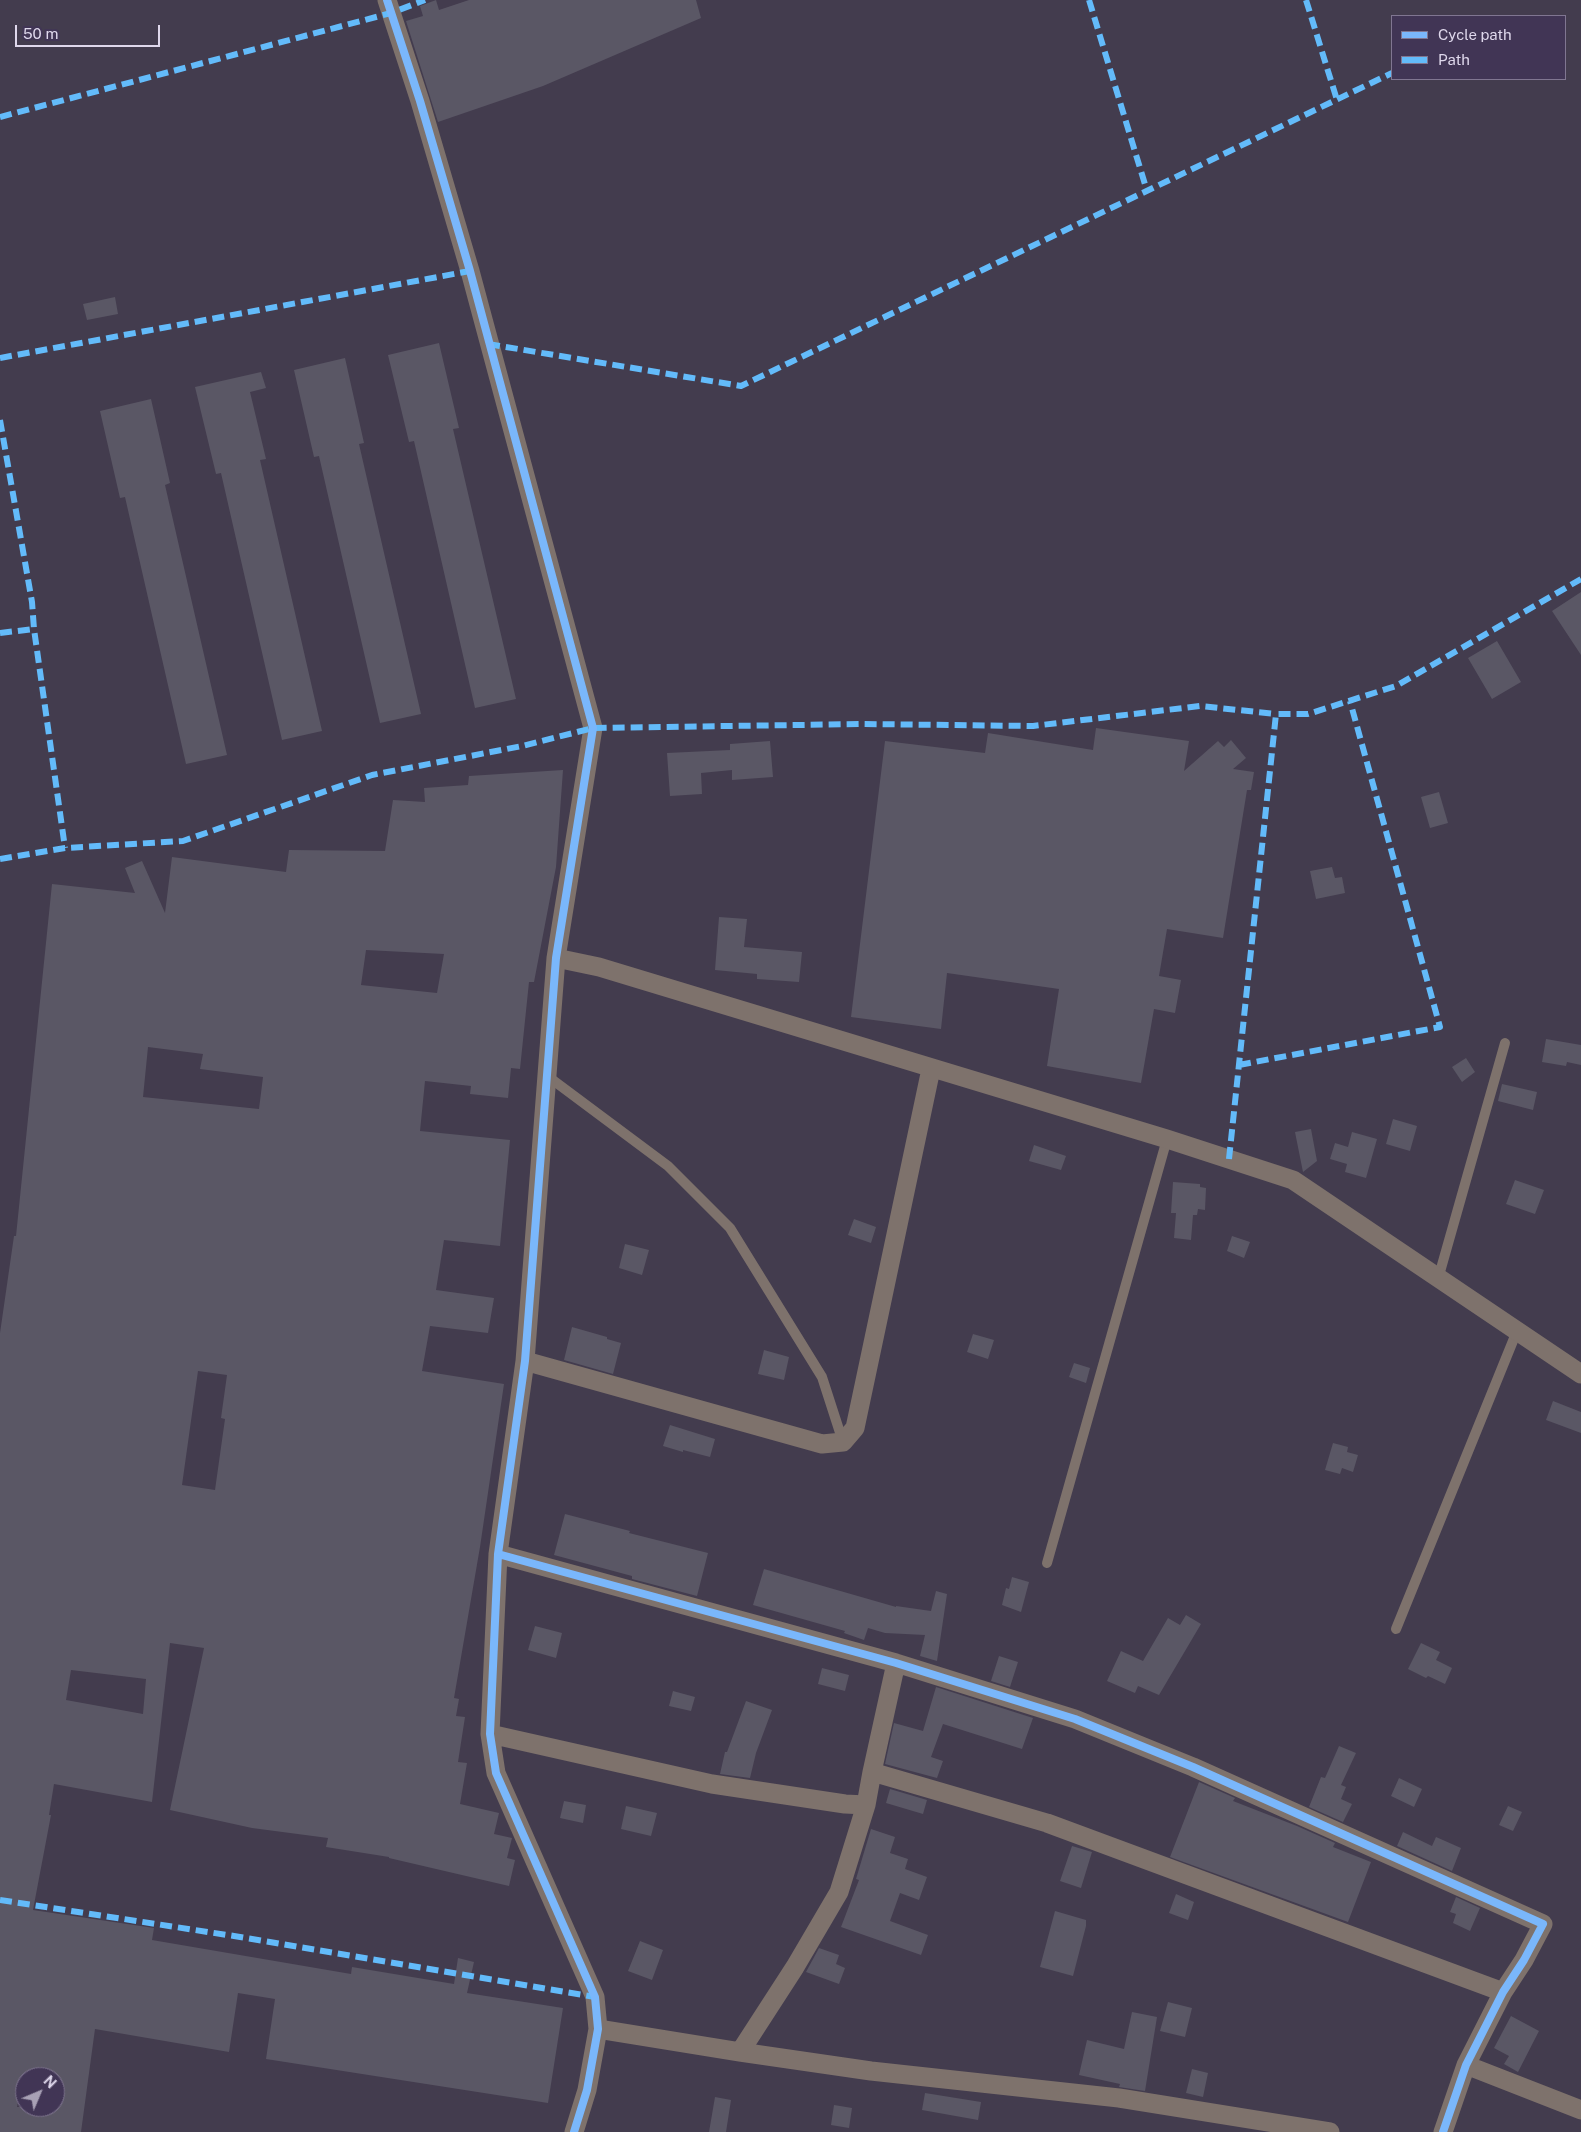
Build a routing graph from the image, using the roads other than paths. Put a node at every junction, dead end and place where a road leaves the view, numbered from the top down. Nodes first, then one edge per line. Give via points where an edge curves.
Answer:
1 (387, 0) edge
2 (556, 958) junction
3 (1505, 1043) dead end
4 (931, 1069) junction
5 (546, 1074) junction
6 (1167, 1139) junction
7 (1438, 1279) junction
8 (1517, 1331) junction
9 (525, 1361) junction
10 (1581, 1374) edge
11 (843, 1442) junction
12 (498, 1554) junction
13 (1047, 1564) dead end
14 (1396, 1629) dead end
15 (896, 1663) junction
16 (490, 1734) junction
17 (872, 1772) junction
18 (866, 1805) junction
19 (1503, 1992) junction
20 (598, 2029) junction
21 (740, 2052) junction
22 (1466, 2064) junction
23 (1581, 2110) edge
24 (574, 2132) edge
25 (1330, 2132) edge
26 (1443, 2132) edge

1 - 2 street via 470,271 593,728
2 - 4 street via 600,967
2 - 5 street
3 - 7 lane
4 - 6 street
4 - 11 street via 855,1428
5 - 9 street
5 - 11 lane via 668,1166 730,1228 822,1377
6 - 7 street via 1294,1180
6 - 13 lane
7 - 8 street
8 - 10 street
8 - 14 lane
9 - 11 street via 822,1444
9 - 12 street
12 - 15 street
12 - 16 street
15 - 17 street
15 - 19 street via 1075,1719 1193,1767 1543,1924
16 - 18 street via 712,1784
16 - 20 street via 496,1773 596,1997
17 - 18 street
17 - 19 street via 1047,1823
18 - 21 street via 839,1892
19 - 22 street
20 - 21 street
20 - 24 street via 587,2090
21 - 25 street via 872,2071 1119,2098
22 - 23 street
22 - 26 street

